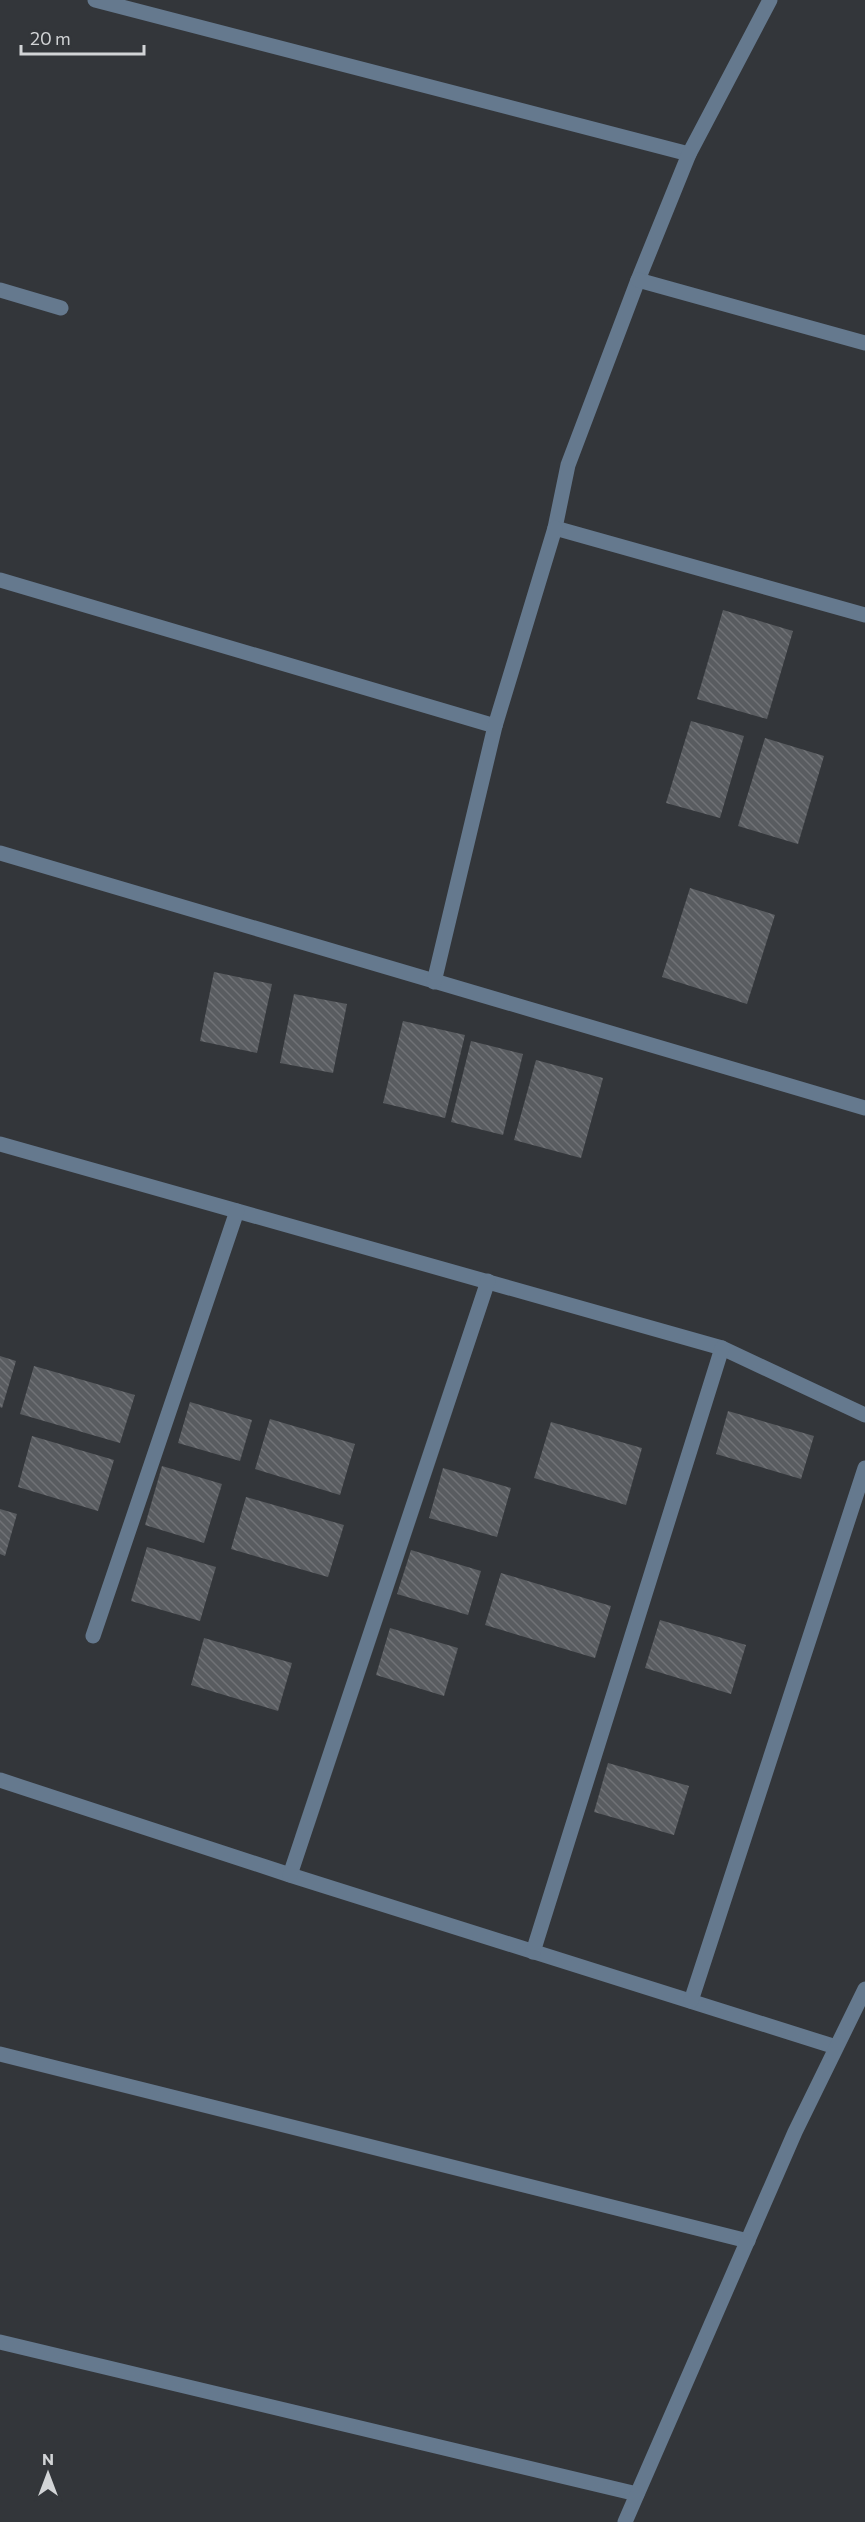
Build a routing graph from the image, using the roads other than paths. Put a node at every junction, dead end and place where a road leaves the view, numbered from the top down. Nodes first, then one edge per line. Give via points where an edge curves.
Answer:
1 (95, 0) edge
2 (770, 0) edge
3 (689, 154) junction
4 (638, 280) junction
5 (0, 290) edge
6 (61, 308) dead end
7 (865, 343) edge
8 (555, 528) junction
9 (0, 580) edge
10 (865, 615) edge
11 (495, 726) junction
12 (0, 853) edge
13 (434, 982) junction
14 (865, 1108) edge
15 (0, 1143) edge
16 (237, 1211) junction
17 (488, 1281) junction
18 (722, 1348) junction
19 (865, 1415) edge
20 (865, 1468) edge
21 (93, 1636) dead end
22 (0, 1780) edge
23 (290, 1875) junction
24 (534, 1952) junction
25 (865, 1989) edge
26 (691, 2001) junction
27 (836, 2048) junction
28 (0, 2054) edge
29 (748, 2241) junction
30 (0, 2342) edge
31 (637, 2494) junction
32 (625, 2522) edge

1 - 3 street
2 - 3 street
3 - 4 street
4 - 7 street
4 - 8 street via 568,465
5 - 6 street
8 - 10 street
8 - 11 street
9 - 11 street
11 - 13 street
12 - 13 street
13 - 14 street
15 - 16 street
16 - 17 street
16 - 21 street
17 - 18 street
17 - 23 street
18 - 19 street
18 - 24 street
20 - 26 street
22 - 23 street
23 - 24 street
24 - 26 street
25 - 27 street
26 - 27 street
27 - 29 street
28 - 29 street
29 - 31 street
30 - 31 street
31 - 32 street

